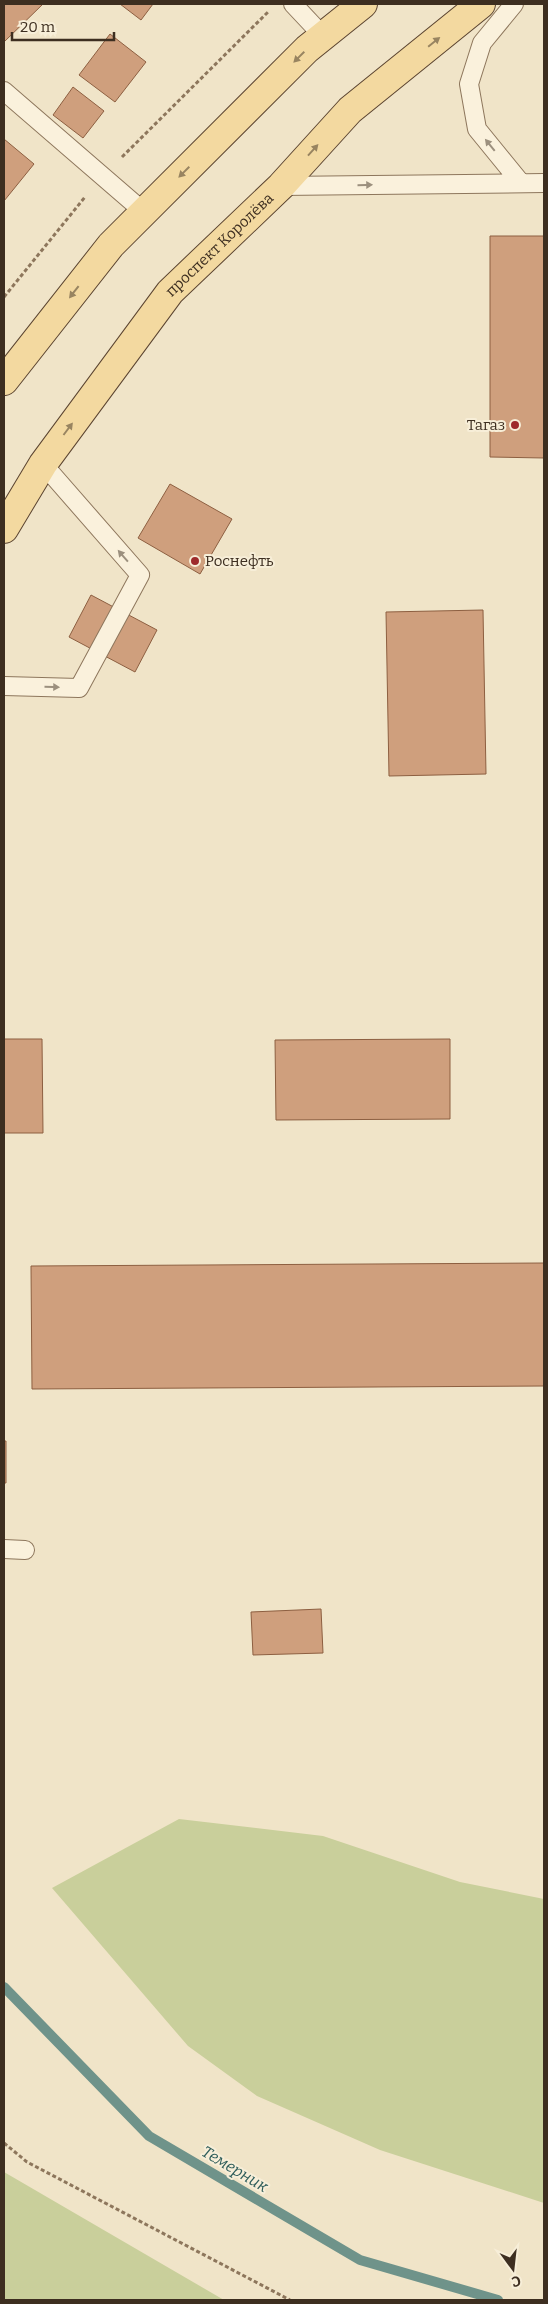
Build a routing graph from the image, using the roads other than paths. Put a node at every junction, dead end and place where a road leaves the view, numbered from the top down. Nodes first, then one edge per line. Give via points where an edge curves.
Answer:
1 (293, 4) edge
2 (363, 4) edge
3 (481, 4) edge
4 (514, 4) edge
5 (323, 36) junction
6 (4, 91) edge
7 (521, 183) junction
8 (544, 183) edge
9 (281, 186) junction
10 (144, 212) junction
11 (4, 381) edge
12 (43, 464) junction
13 (4, 529) edge
14 (4, 686) edge
15 (4, 1549) edge
16 (25, 1550) dead end

1 - 5 lane
2 - 5 main road
9 -> 3 main road, проспект Королёва via 350,110
7 -> 4 lane via 477,129 469,84 482,43
5 -> 10 main road via 300,55
6 - 10 lane
7 - 8 lane
9 -> 7 lane
12 -> 9 main road, проспект Королёва via 170,292
10 -> 11 main road via 112,245
12 - 13 main road, проспект Королёва
14 -> 12 lane via 79,688 140,575
15 - 16 lane

